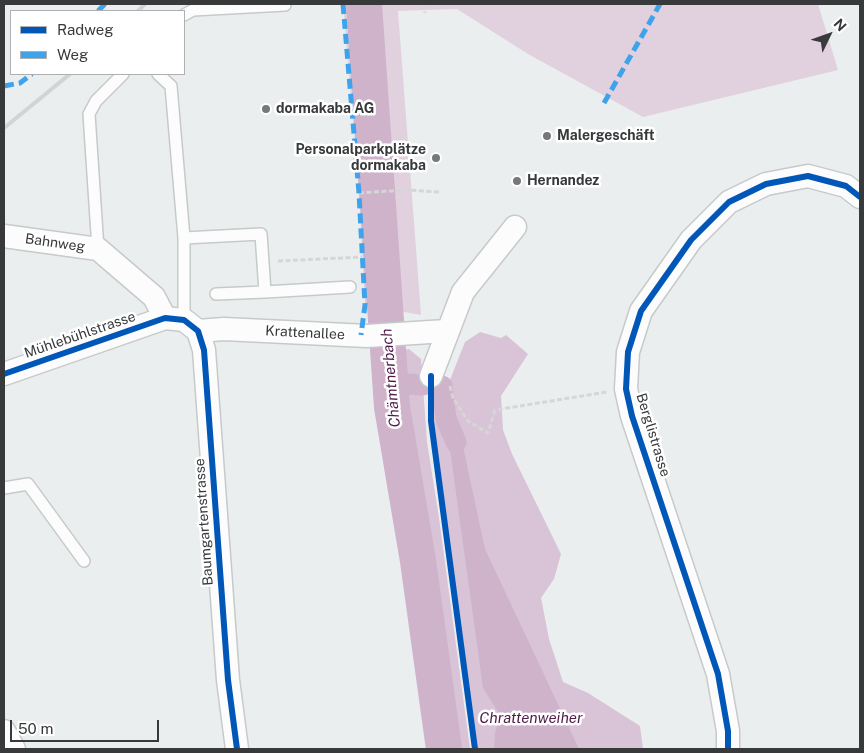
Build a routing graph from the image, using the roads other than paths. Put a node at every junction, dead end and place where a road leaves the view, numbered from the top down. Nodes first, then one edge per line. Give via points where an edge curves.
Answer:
1 (285, 5) edge
2 (185, 14) edge
3 (122, 75) edge
4 (159, 75) edge
5 (860, 197) edge
6 (515, 227) dead end
7 (4, 236) edge
8 (184, 238) junction
9 (98, 249) junction
10 (350, 287) dead end
11 (265, 292) junction
12 (216, 294) dead end
13 (182, 323) junction
14 (446, 331) junction
15 (4, 374) edge
16 (440, 378) road end
17 (4, 488) edge
18 (84, 561) dead end
19 (4, 731) edge
20 (14, 749) edge
21 (237, 749) edge
22 (728, 749) edge

1 - 2 lane via 193,10
3 - 9 lane via 96,101 89,114
4 - 8 lane via 171,86
5 - 22 street, Berglistrasse via 846,186 808,176 766,184 729,202 691,240 641,311 628,352 626,389 632,416 718,674
6 - 14 street via 463,292
7 - 9 street, Bahnweg
8 - 11 lane via 261,234
8 - 13 lane
9 - 13 street, Bahnweg
10 - 11 lane
11 - 12 lane
13 - 14 street, Krattenallee via 368,336
13 - 15 street, Mühlebühlstrasse
13 - 21 street, Baumgartenstrasse via 204,350 228,680
14 - 16 street
17 - 18 lane via 28,484
19 - 20 street

